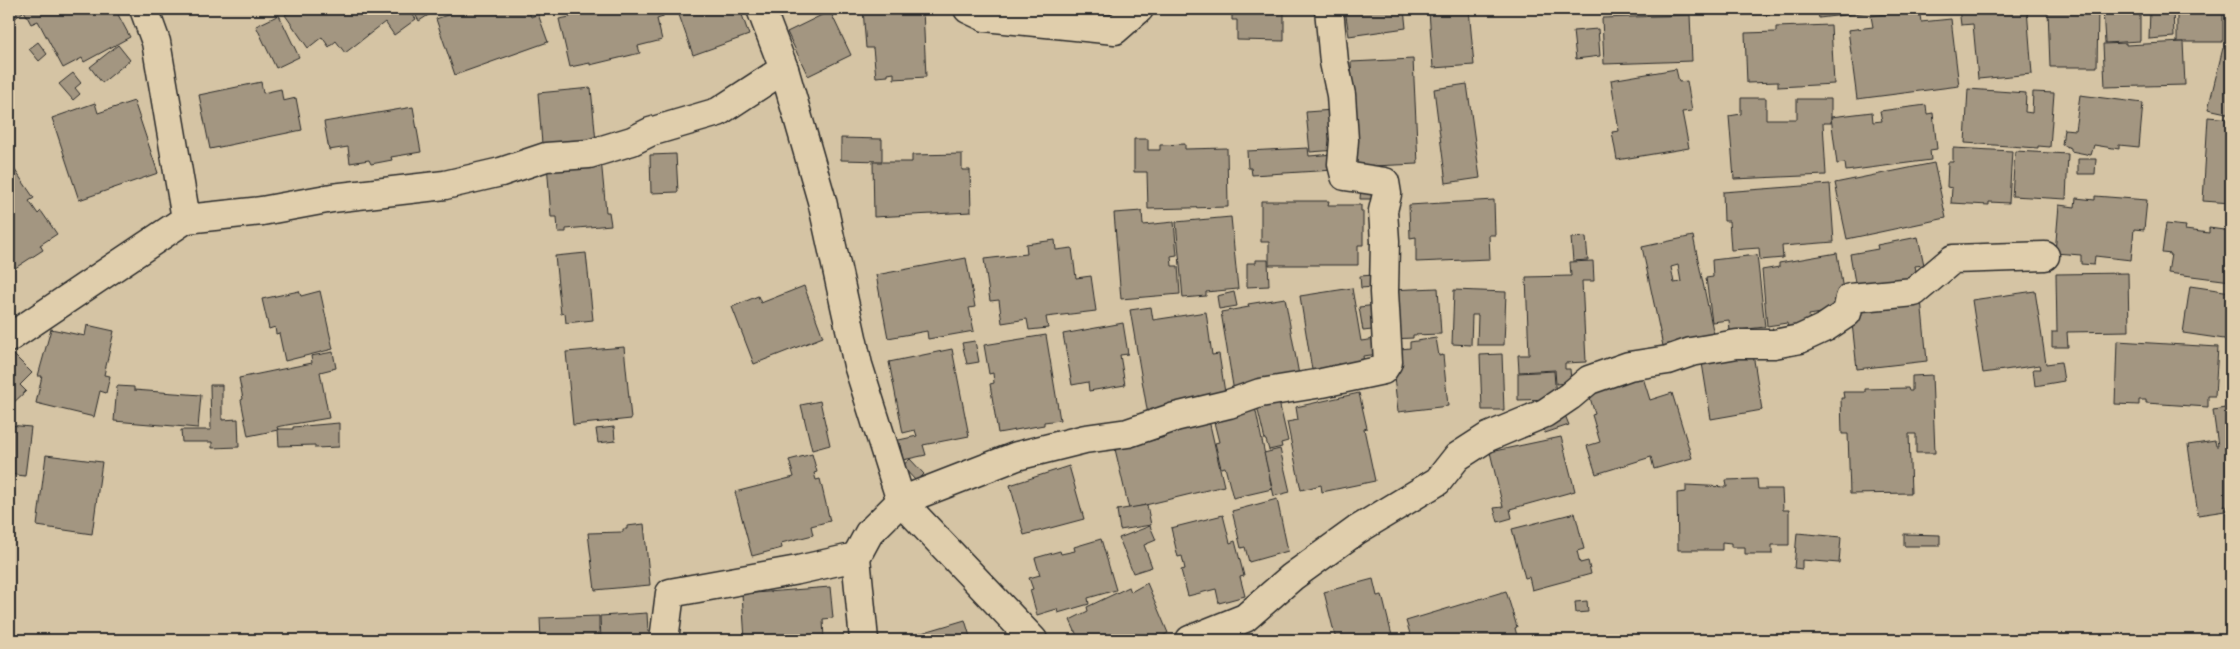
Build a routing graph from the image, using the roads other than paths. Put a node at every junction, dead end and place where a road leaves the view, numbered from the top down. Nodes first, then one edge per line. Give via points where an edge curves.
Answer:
1 (144, 9) edge
2 (761, 9) edge
3 (968, 9) edge
4 (1139, 9) edge
5 (1329, 9) edge
6 (784, 68) junction
7 (186, 219) junction
8 (2045, 256) dead end
9 (9, 338) edge
10 (900, 501) junction
11 (856, 556) junction
12 (664, 640) edge
13 (864, 640) edge
14 (1033, 640) edge
15 (1190, 640) edge

1 - 7 street via 156,42
2 - 6 street
3 - 4 street via 985,18 1115,30
5 - 10 street via 1341,95 1345,176 1385,182 1387,194 1384,211 1388,362 1383,370 1260,393 1128,433 1085,439 1017,456
6 - 7 street via 718,112 589,154 546,157 501,172 445,184
6 - 10 street via 822,201 858,365
7 - 9 street
8 - 15 street via 1954,259 1914,292 1850,298 1847,313 1800,339 1691,352 1668,360 1629,366 1589,380 1545,412 1488,437 1457,457 1438,481 1357,530 1292,577 1244,618
10 - 11 street via 869,533
10 - 14 street
11 - 12 street via 670,593
11 - 13 street

